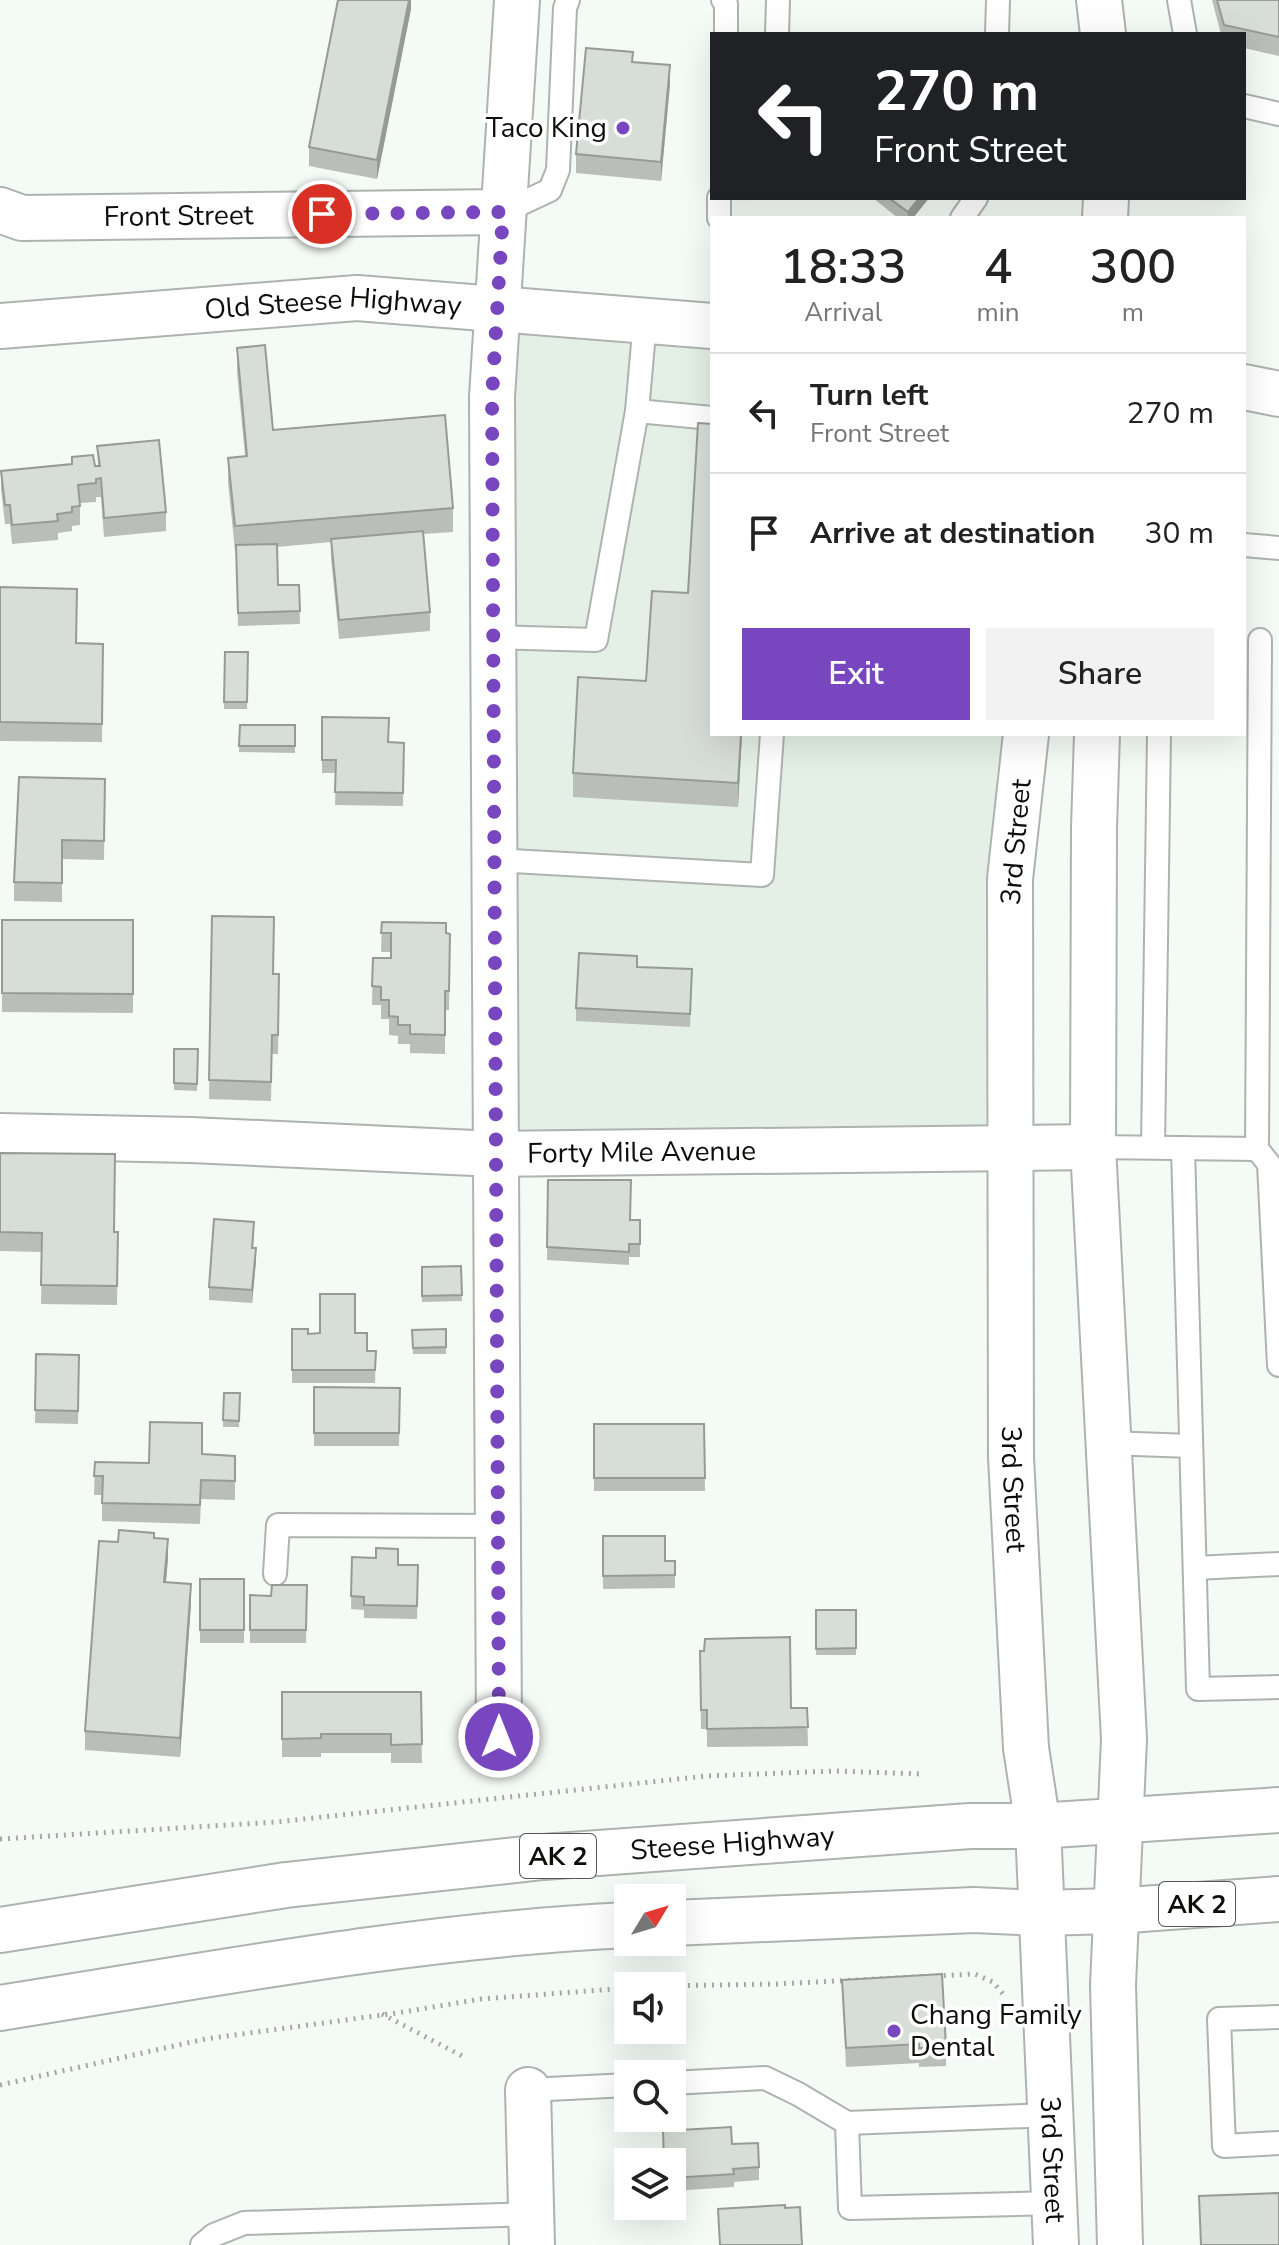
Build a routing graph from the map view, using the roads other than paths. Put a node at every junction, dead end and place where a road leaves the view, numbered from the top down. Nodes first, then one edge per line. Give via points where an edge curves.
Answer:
1 (517, 0) edge
2 (568, 0) edge
3 (723, 0) edge
4 (778, 0) edge
5 (998, 0) edge
6 (1099, 0) edge
7 (1179, 0) edge
8 (726, 32) edge
9 (777, 32) edge
10 (997, 32) edge
11 (1103, 32) edge
12 (1185, 32) edge
13 (1246, 106) edge
14 (1279, 114) edge
15 (0, 210) edge
16 (503, 212) junction
17 (496, 309) junction
18 (645, 321) junction
19 (0, 326) edge
20 (710, 326) edge
21 (1246, 387) edge
22 (1279, 394) edge
23 (637, 411) junction
24 (710, 418) edge
25 (1246, 545) edge
26 (1279, 548) edge
27 (494, 637) junction
28 (1261, 641) edge
29 (772, 736) edge
30 (1026, 736) edge
31 (1097, 736) edge
32 (1159, 736) edge
33 (495, 860) junction
34 (0, 1136) edge
35 (1012, 1147) junction
36 (1093, 1147) junction
37 (1153, 1147) junction
38 (1183, 1148) junction
39 (1257, 1149) junction
40 (496, 1154) junction
41 (1279, 1365) edge
42 (1108, 1443) junction
43 (1191, 1446) junction
44 (498, 1526) junction
45 (1279, 1564) edge
46 (1195, 1568) junction
47 (275, 1574) dead end
48 (1279, 1687) edge
49 (499, 1737) dead end
50 (1279, 1810) edge
51 (1120, 1820) junction
52 (1038, 1826) junction
53 (1279, 1899) edge
54 (1115, 1911) junction
55 (1040, 1913) junction
56 (686, 1922) edge
57 (614, 1926) edge
58 (0, 1930) edge
59 (0, 2008) edge
60 (1279, 2017) edge
61 (686, 2082) edge
62 (614, 2086) edge
63 (528, 2090) joint
64 (1051, 2115) junction
65 (847, 2123) junction
66 (1279, 2143) edge
67 (1055, 2224) edge
68 (531, 2229) edge
69 (202, 2245) edge
70 (1120, 2245) edge

1 - 16 main road
2 - 16 lane via 558,170 550,190
3 - 8 lane
4 - 9 lane
5 - 10 lane
6 - 11 main road
7 - 12 lane
13 - 14 lane
15 - 16 main road, Front Street via 22,218
16 - 17 main road
17 - 18 main road, Old Steese Highway
17 - 19 main road, Old Steese Highway via 357,298
17 - 27 main road
18 - 20 main road, Old Steese Highway
18 - 23 lane
21 - 22 main road
23 - 24 lane
23 - 27 lane via 596,640
25 - 26 lane
27 - 33 main road
28 - 39 lane
29 - 33 lane via 762,875
30 - 35 main road, 3rd Street via 1010,879
31 - 36 main road
32 - 37 lane
33 - 40 main road
34 - 40 main road, Forty Mile Avenue
35 - 36 main road, Forty Mile Avenue
35 - 40 main road, Forty Mile Avenue
35 - 52 main road, 3rd Street via 1011,1457 1026,1748
36 - 37 lane
36 - 42 main road
37 - 38 lane
38 - 39 lane
38 - 43 lane
39 - 41 lane via 1269,1164
40 - 44 main road
42 - 43 lane
42 - 51 main road via 1124,1739
43 - 46 lane
44 - 47 lane via 278,1525
44 - 49 main road
45 - 46 lane
46 - 48 lane via 1198,1689
50 - 51 main road, Steese Highway / AK 2
51 - 52 main road, Steese Highway / AK 2
51 - 54 main road
52 - 55 main road, 3rd Street
52 - 58 main road, Steese Highway / AK 2 via 970,1826 543,1857 286,1885
53 - 54 main road, AK 2
54 - 55 main road, AK 2
54 - 70 main road
55 - 56 main road, AK 2 via 974,1910
55 - 64 main road, 3rd Street
57 - 59 main road via 391,1945
60 - 66 lane via 1219,2019 1224,2146
61 - 65 lane via 765,2078
62 - 63 lane
63 - 68 main road
64 - 65 lane
64 - 67 main road, 3rd Street
65 - 67 lane via 850,2208
68 - 69 lane via 244,2223

